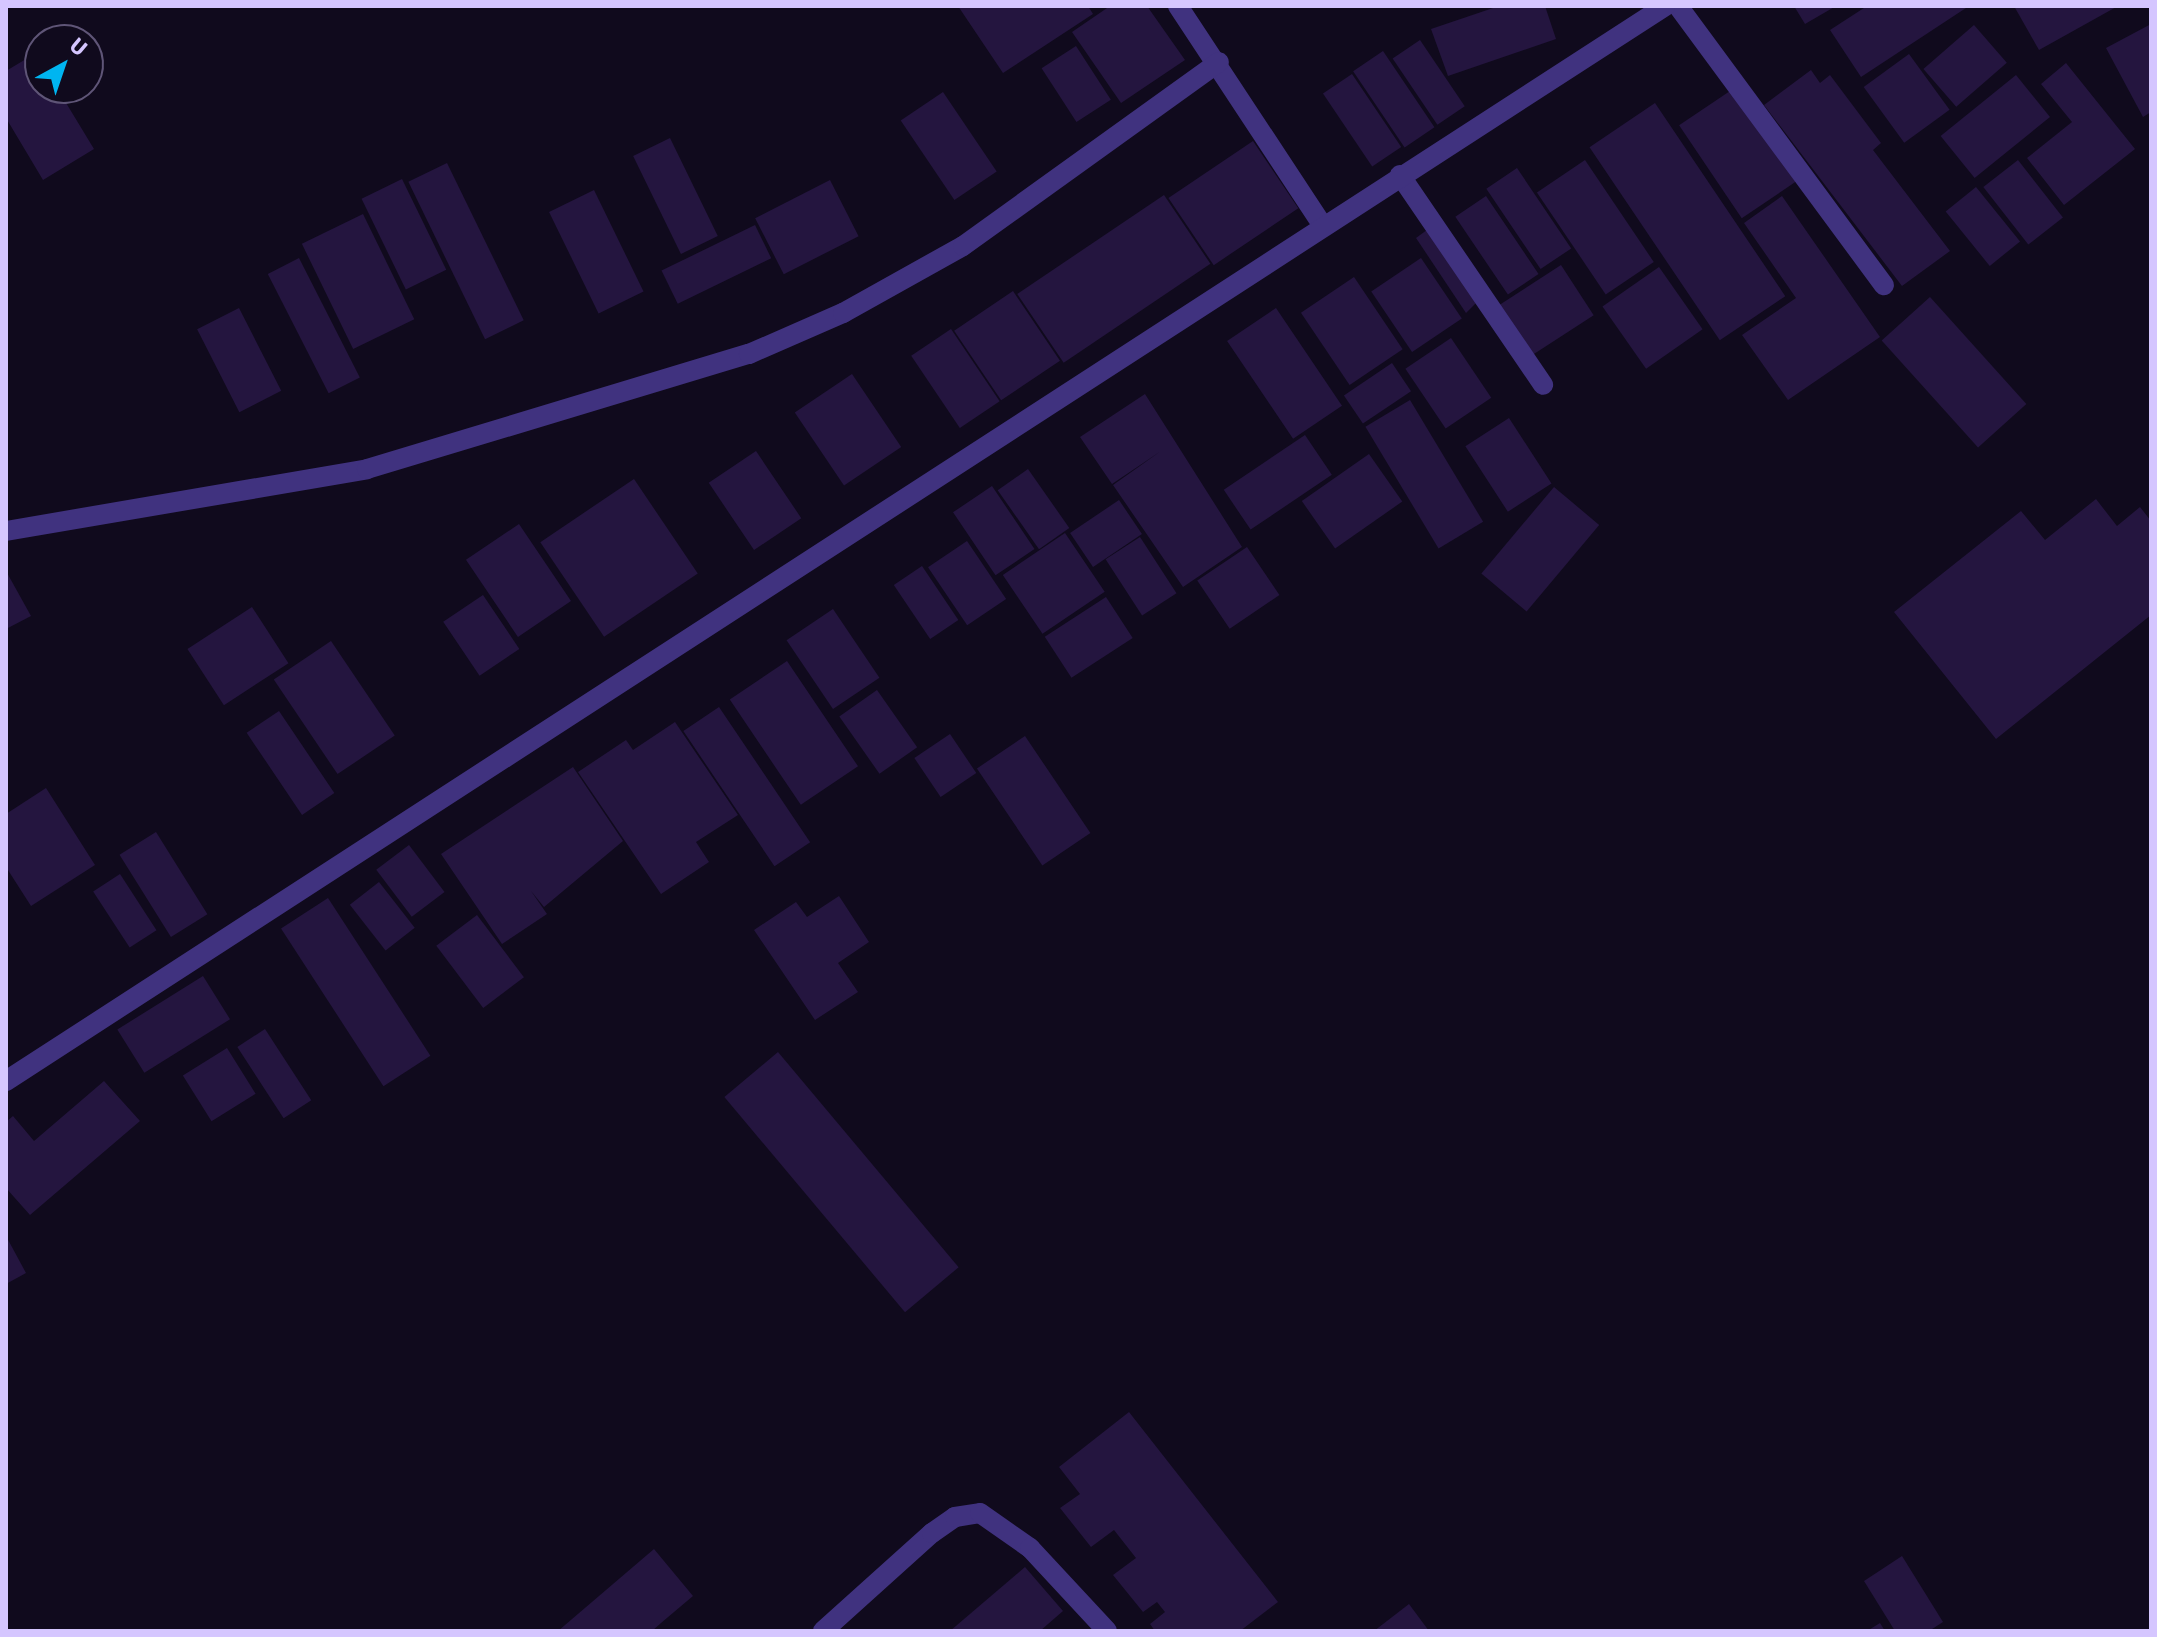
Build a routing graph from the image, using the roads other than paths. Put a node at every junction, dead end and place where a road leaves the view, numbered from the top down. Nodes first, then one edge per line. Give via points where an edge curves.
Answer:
1 (1178, 6) edge
2 (1665, 6) edge
3 (1678, 6) edge
4 (1219, 62) junction
5 (1400, 175) junction
6 (1322, 224) junction
7 (1884, 285) dead end
8 (1543, 385) dead end
9 (6, 531) edge
10 (6, 1081) edge
11 (823, 1631) edge
12 (1107, 1631) edge

1 - 4 street
2 - 5 street
3 - 7 street
4 - 6 street
4 - 9 street via 963,246 843,313 749,354 367,469
5 - 6 street
5 - 8 street
6 - 10 street
11 - 12 street via 932,1533 955,1517 980,1513 1030,1548

